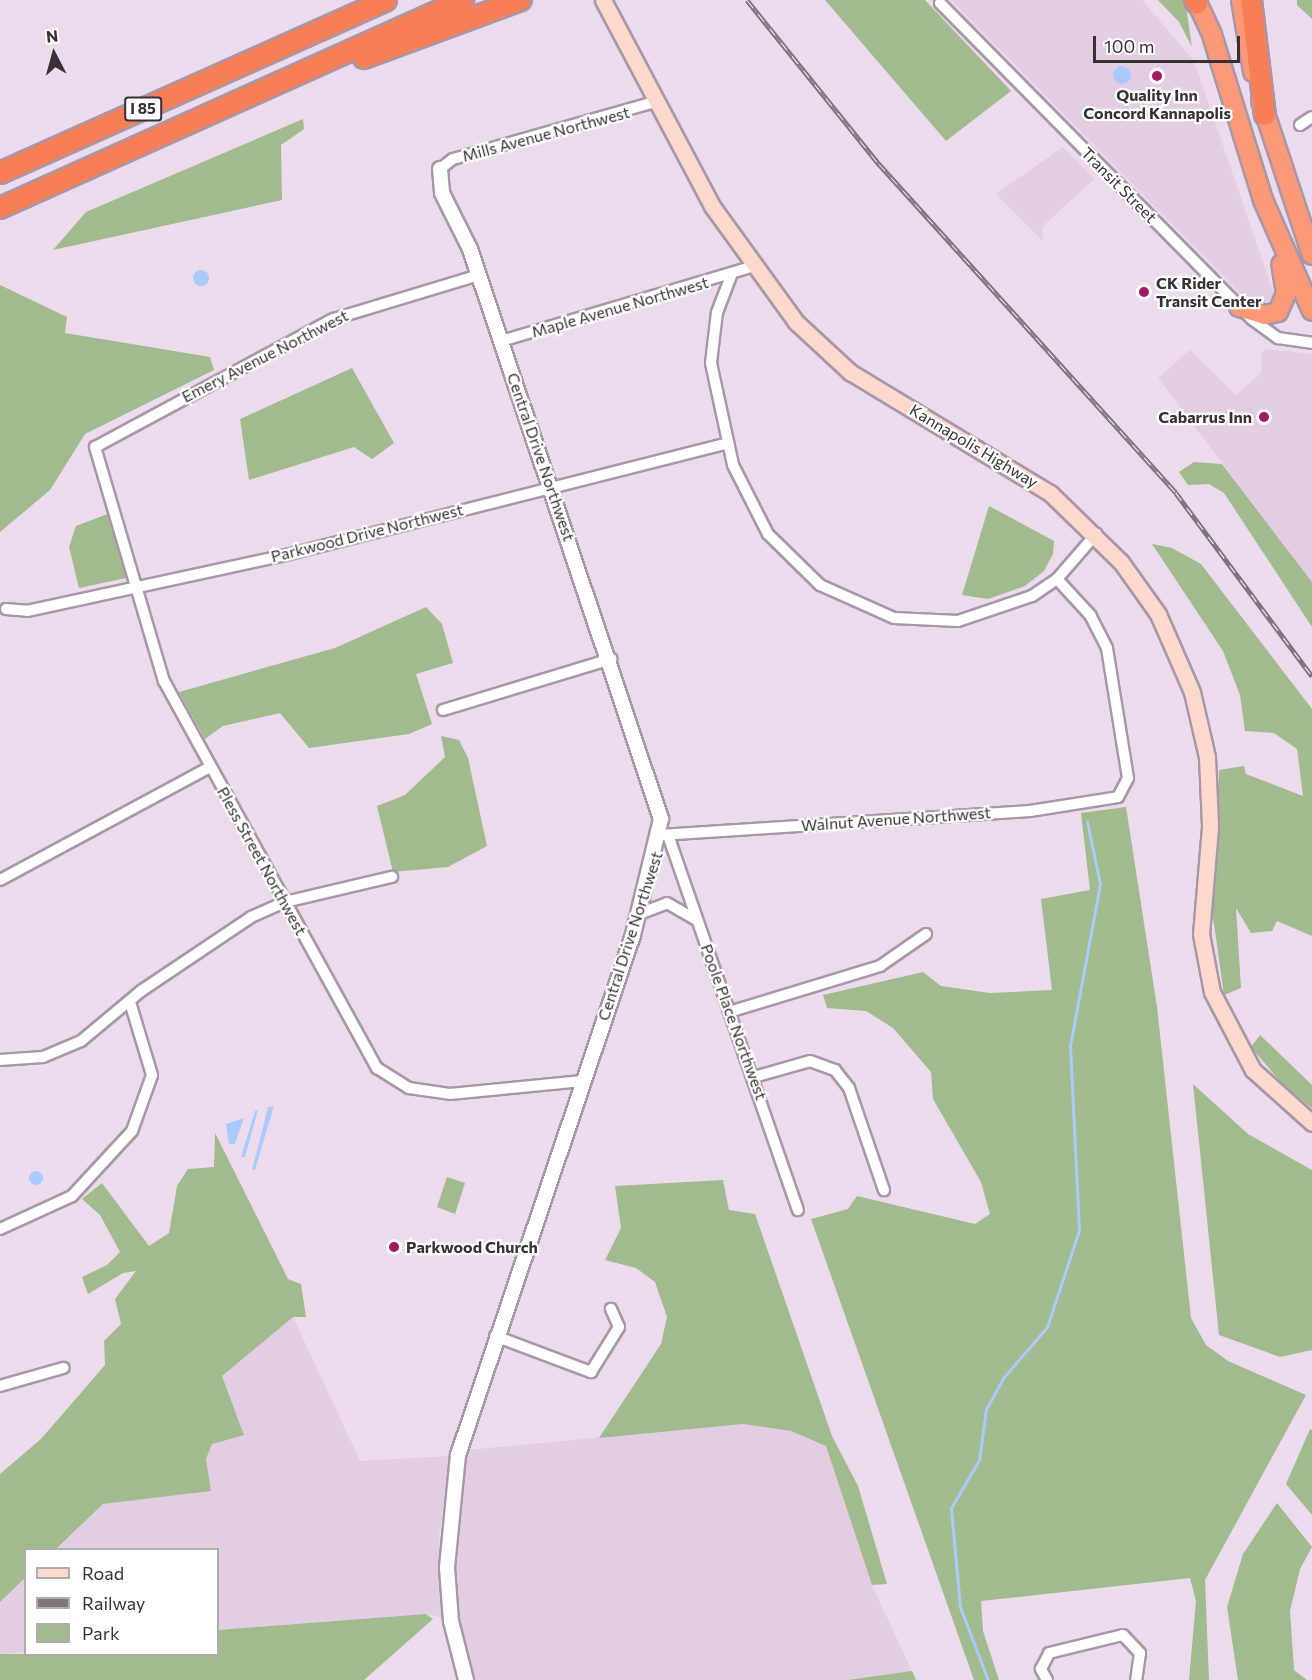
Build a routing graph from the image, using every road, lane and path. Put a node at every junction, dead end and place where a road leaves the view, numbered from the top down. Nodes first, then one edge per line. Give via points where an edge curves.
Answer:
1 (366, 0) edge
2 (386, 0) edge
3 (464, 0) edge
4 (521, 0) edge
5 (603, 0) edge
6 (1241, 0) edge
7 (1251, 0) edge
8 (1196, 1) edge
9 (940, 3) dead end
10 (286, 45) junction
11 (654, 102) junction
12 (215, 114) junction
13 (1265, 115) junction
14 (1312, 117) edge
15 (1300, 125) dead end
16 (440, 169) joint
17 (0, 173) edge
18 (0, 208) edge
19 (1275, 230) junction
20 (1312, 255) edge
21 (740, 272) junction
22 (479, 275) junction
23 (1239, 307) junction
24 (1312, 311) edge
25 (501, 341) junction
26 (1312, 343) edge
27 (728, 443) junction
28 (95, 447) joint
29 (551, 486) junction
30 (1096, 534) junction
31 (1057, 579) junction
32 (140, 587) junction
33 (6, 609) dead end
34 (611, 659) junction
35 (443, 710) dead end
36 (210, 768) junction
37 (664, 835) junction
38 (392, 877) dead end
39 (0, 880) edge
40 (285, 902) junction
41 (639, 914) junction
42 (697, 920) junction
43 (926, 934) dead end
44 (130, 1002) junction
45 (729, 1012) junction
46 (0, 1059) edge
47 (754, 1077) junction
48 (582, 1081) junction
49 (1312, 1123) edge
50 (884, 1190) dead end
51 (798, 1210) dead end
52 (0, 1230) edge
53 (611, 1309) dead end
54 (495, 1336) junction
55 (63, 1368) dead end
56 (0, 1386) edge
57 (466, 1680) edge
58 (1047, 1680) edge
59 (1136, 1680) edge

1 - 10 highway
2 - 10 highway, I 85
3 - 12 highway, I 85
4 - 12 highway
5 - 11 main road, Kannapolis Highway
6 - 13 highway
7 - 13 highway
8 - 19 highway
9 - 23 street, Transit Street
10 - 17 highway, I 85
11 - 16 street, Mills Avenue Northwest via 453,159
11 - 21 main road, Kannapolis Highway
12 - 18 highway, I 85
13 - 20 highway
14 - 15 street
16 - 22 street, Central Drive Northwest via 442,193
19 - 23 highway via 1286,294 1283,307 1265,315
19 - 24 highway
21 - 25 street, Maple Avenue Northwest
21 - 27 street via 717,312 711,363
21 - 30 main road, Kannapolis Highway via 836,361 1024,474
22 - 25 street, Central Drive Northwest
22 - 28 street, Emery Avenue Northwest via 333,319
23 - 26 street, Transit Street via 1271,334
25 - 29 street, Central Drive Northwest
27 - 29 street, Parkwood Drive Northwest
27 - 31 street via 742,491 768,534 820,585 875,612 958,621 1023,600
28 - 32 street, Pless Street Northwest
29 - 32 street, Parkwood Drive Northwest
29 - 34 street, Central Drive Northwest
30 - 31 street
30 - 49 main road, Kannapolis Highway via 1158,614 1199,715 1210,804 1201,934 1220,1012 1253,1070
31 - 37 street, Walnut Avenue Northwest via 1091,616 1107,648 1126,787 1109,801 1030,811
32 - 33 street, Parkwood Drive Northwest via 27,611
32 - 36 street, Pless Street Northwest via 164,681
34 - 35 street
34 - 37 street, Central Drive Northwest via 659,801
36 - 39 street
36 - 40 street, Pless Street Northwest
37 - 41 street, Central Drive Northwest
37 - 42 street, Poole Place Northwest
38 - 40 street
40 - 44 street via 208,943
40 - 48 street, Pless Street Northwest via 366,1051 377,1068 400,1084 450,1094
41 - 42 street via 666,903
41 - 48 street, Central Drive Northwest
42 - 45 street, Poole Place Northwest
43 - 45 street via 880,966
44 - 46 street via 59,1053
44 - 52 street via 152,1075 132,1131 72,1196
45 - 47 street, Poole Place Northwest
47 - 50 street via 810,1061 835,1070 849,1088
47 - 51 street, Poole Place Northwest
48 - 54 street, Central Drive Northwest
53 - 54 street via 619,1328 591,1372
54 - 57 street, Central Drive Northwest via 458,1455 447,1523 451,1621
55 - 56 street
58 - 59 street via 1041,1669 1049,1653 1123,1635 1137,1644 1140,1653

